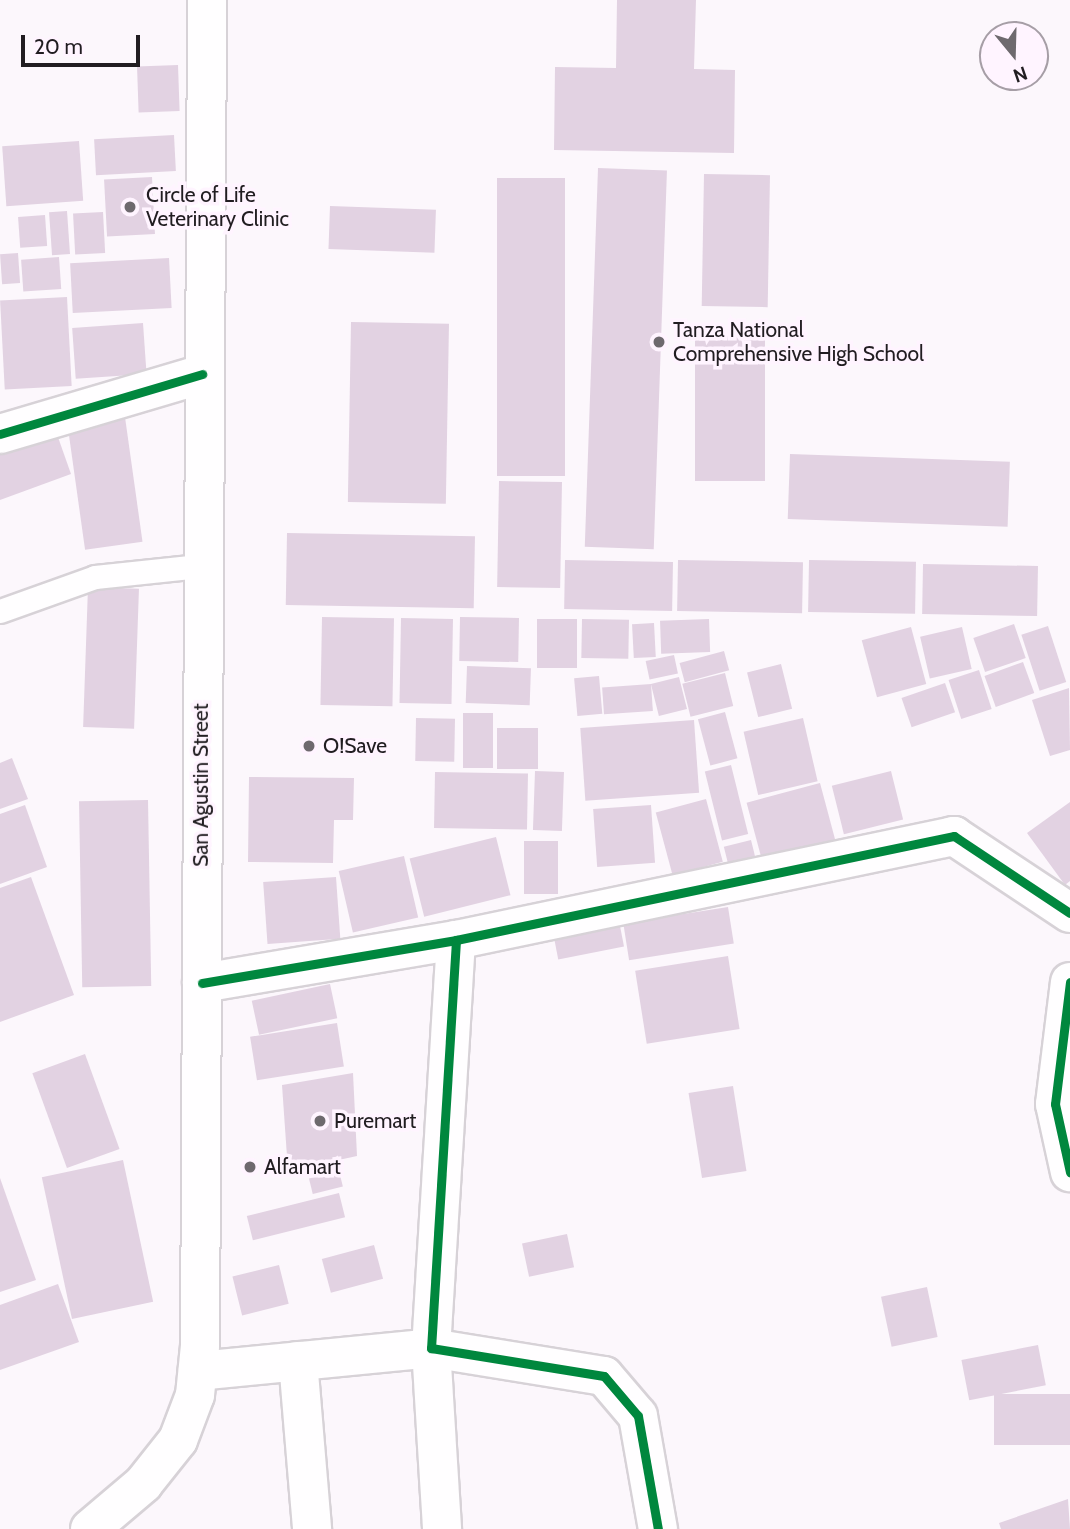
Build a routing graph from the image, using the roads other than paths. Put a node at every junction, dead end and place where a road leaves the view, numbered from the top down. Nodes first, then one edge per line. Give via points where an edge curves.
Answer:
1 (206, 0) edge
2 (202, 374) junction
3 (0, 433) edge
4 (200, 566) junction
5 (0, 611) edge
6 (1070, 913) edge
7 (456, 940) junction
8 (1070, 982) edge
9 (202, 983) junction
10 (1070, 1172) edge
11 (431, 1348) junction
12 (298, 1362) junction
13 (198, 1371) junction
14 (90, 1529) edge
15 (312, 1529) edge
16 (442, 1529) edge
17 (658, 1529) edge

1 - 2 street, San Agustin Street
2 - 3 street
2 - 4 street, San Agustin Street
4 - 5 lane via 94,577
4 - 9 street, San Agustin Street
6 - 7 street via 954,836
7 - 9 street
7 - 11 street
8 - 10 street via 1055,1104
9 - 13 street, San Agustin Street
11 - 12 street
11 - 16 street
11 - 17 street via 604,1376 638,1416
12 - 13 street
12 - 15 street
13 - 14 street, San Agustin Street via 178,1440 142,1484

